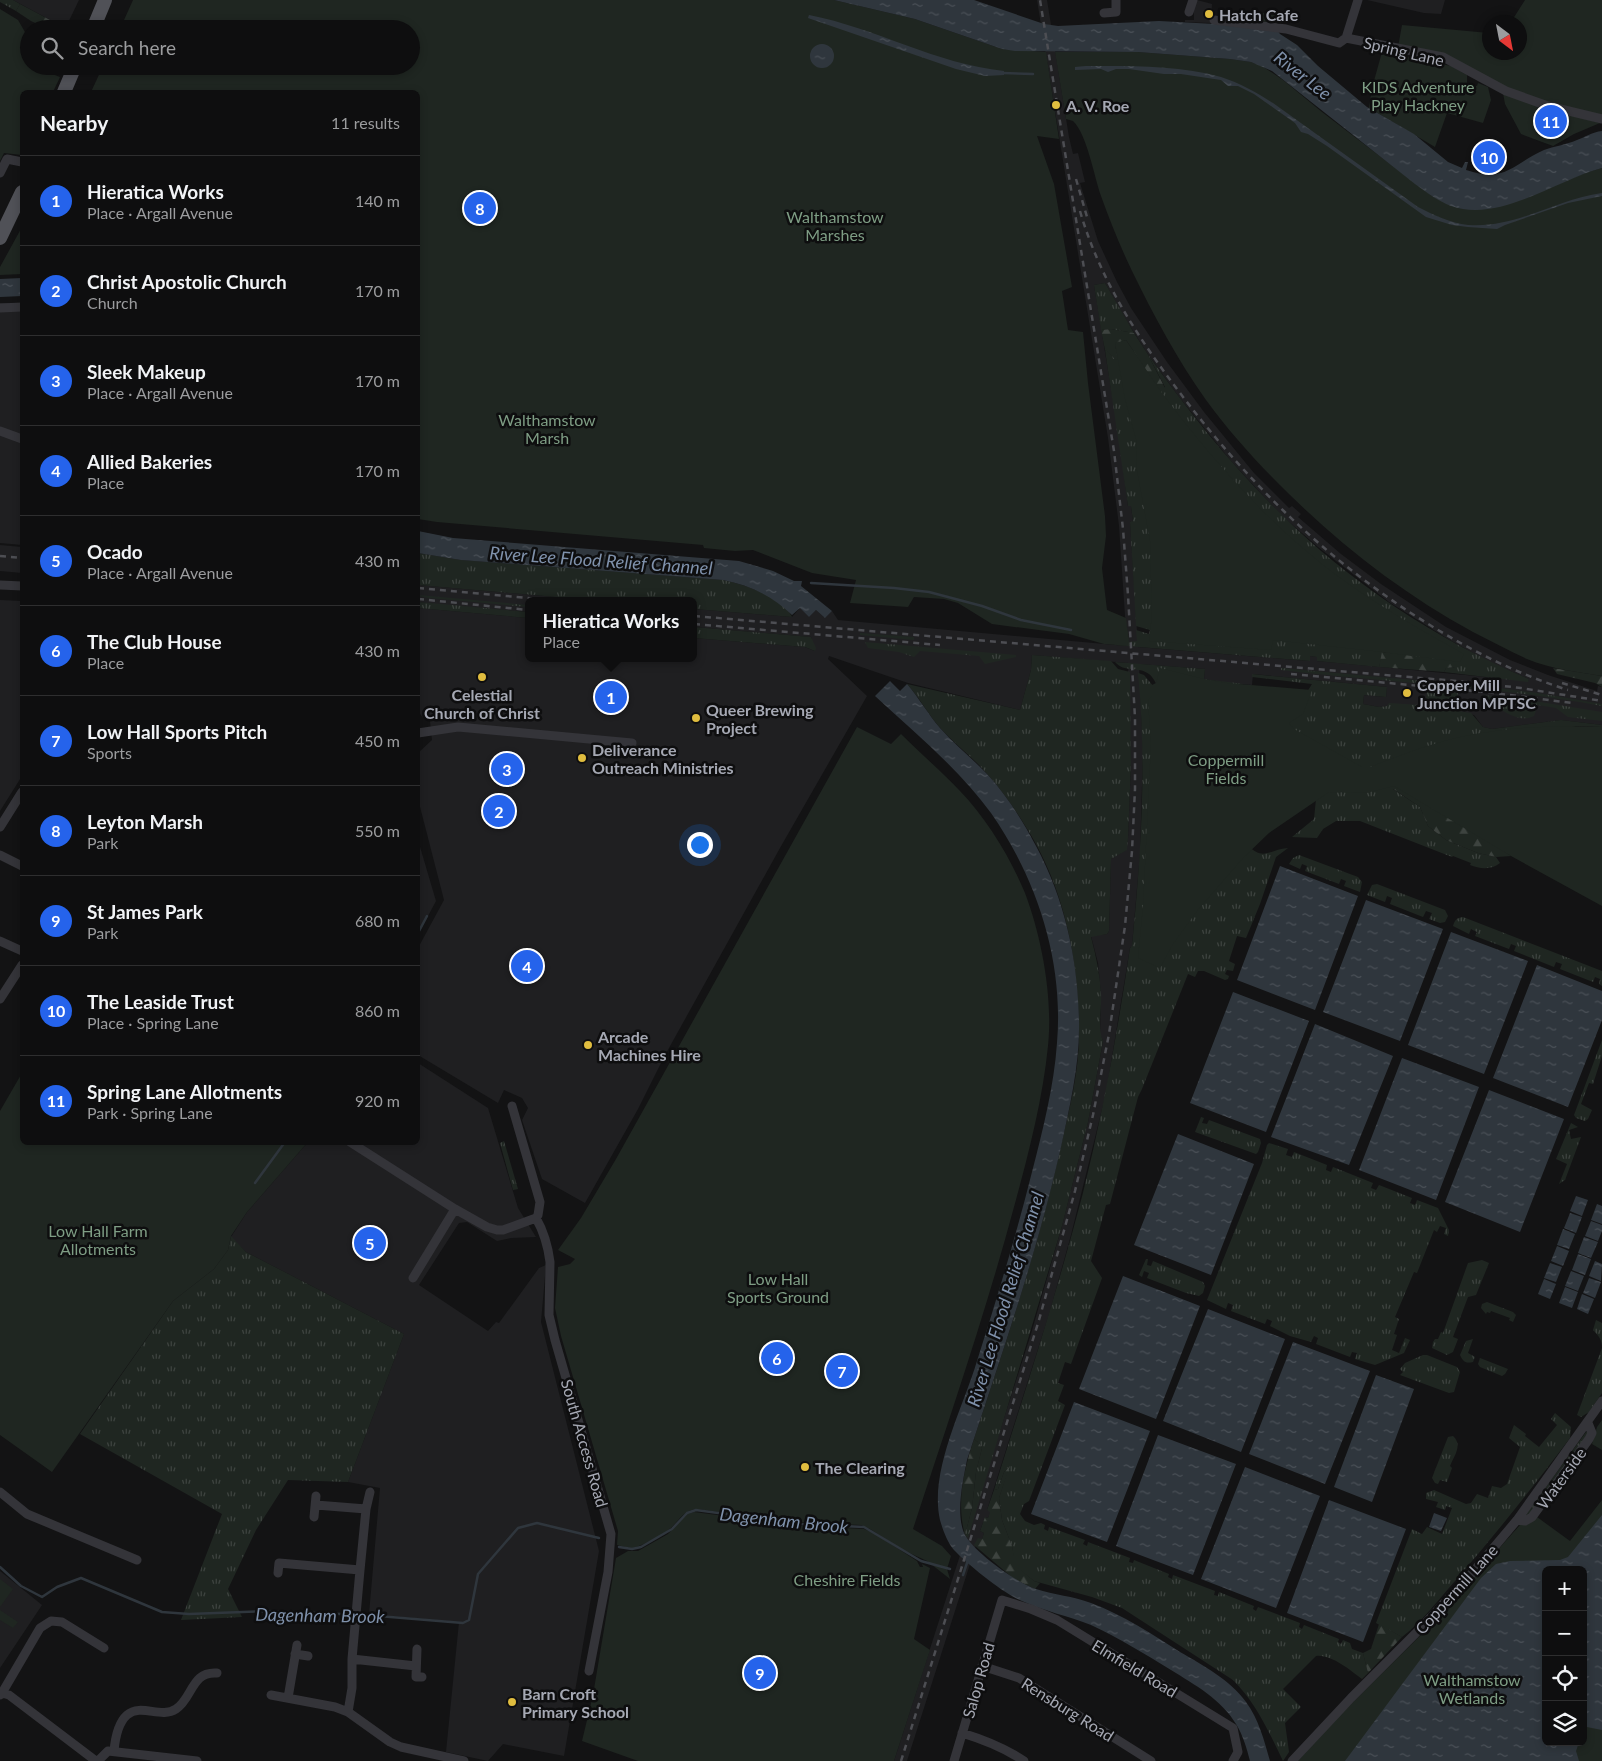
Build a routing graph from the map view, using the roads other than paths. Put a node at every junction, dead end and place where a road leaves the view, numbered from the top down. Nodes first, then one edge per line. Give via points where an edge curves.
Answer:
1 (105, 0) edge
2 (1116, 0) edge
3 (1193, 0) edge
4 (1358, 0) edge
5 (1189, 12) dead end
6 (1104, 14) dead end
7 (97, 20) edge
8 (1214, 20) dead end
9 (1346, 38) junction
10 (71, 75) edge
11 (65, 90) edge
12 (1602, 119) edge
13 (20, 162) edge
14 (0, 173) edge
15 (20, 196) edge
16 (0, 238) edge
17 (20, 307) edge
18 (0, 308) edge
19 (0, 432) edge
20 (20, 438) edge
21 (0, 585) edge
22 (20, 586) edge
23 (420, 733) edge
24 (632, 743) dead end
25 (20, 795) edge
26 (0, 826) edge
27 (0, 855) edge
28 (20, 865) edge
29 (0, 941) edge
30 (20, 950) edge
31 (20, 968) edge
32 (0, 999) edge
33 (512, 1106) dead end
34 (355, 1145) edge
35 (455, 1209) junction
36 (536, 1218) junction
37 (413, 1278) dead end
38 (1602, 1401) edge
39 (0, 1492) edge
40 (370, 1492) dead end
41 (366, 1509) junction
42 (314, 1517) dead end
43 (1517, 1520) joint
44 (137, 1560) dead end
45 (360, 1570) junction
46 (278, 1573) dead end
47 (1002, 1600) joint
48 (104, 1648) dead end
49 (418, 1649) dead end
50 (308, 1656) dead end
51 (352, 1659) junction
52 (416, 1666) junction
53 (982, 1666) junction
54 (589, 1670) dead end
55 (217, 1673) dead end
56 (422, 1677) dead end
57 (1, 1694) edge
58 (271, 1695) dead end
59 (288, 1698) junction
60 (348, 1712) junction
61 (962, 1733) junction
62 (114, 1751) junction
63 (97, 1761) edge
64 (196, 1761) edge
65 (464, 1761) edge
66 (954, 1761) edge
67 (1024, 1761) edge
68 (1151, 1761) edge
69 (1232, 1761) edge
70 (1292, 1761) edge

1 - 7 main road
2 - 6 street via 1116,12
3 - 5 street
4 - 9 street
8 - 9 street, Spring Lane via 1286,29 1339,43
9 - 12 street, Spring Lane via 1443,57 1506,91 1548,106
10 - 11 main road
13 - 14 street via 7,159
15 - 16 main road
17 - 18 street
19 - 20 street
21 - 22 street
23 - 24 street via 458,727
25 - 26 street
27 - 28 street
29 - 30 street
31 - 32 street
33 - 36 street via 540,1197
34 - 35 street
35 - 36 street via 497,1230 516,1227
35 - 37 street
36 - 54 street, South Access Road via 545,1235 550,1262 549,1315 611,1534 608,1572
38 - 43 street, Waterside via 1588,1423 1592,1433 1590,1439 1532,1518
39 - 44 street via 27,1514
40 - 41 street
41 - 42 street via 316,1500
41 - 45 street
43 - 70 street, Coppermill Lane via 1455,1592
45 - 46 street via 279,1563
45 - 51 street
47 - 53 street, Salop Road
47 - 69 street, Elmfield Road via 1056,1620 1233,1728 1238,1752
48 - 57 street via 62,1622 50,1621 40,1628
49 - 52 street
50 - 59 street via 296,1650
51 - 52 street
51 - 60 street
52 - 56 street via 416,1677
53 - 61 street, Salop Road
53 - 68 street, Rensburg Road via 1019,1678
55 - 62 street via 200,1677 175,1710 166,1713 135,1710 125,1716 116,1736
57 - 63 street via 9,1695
58 - 59 street
59 - 60 street
60 - 65 street via 401,1747
61 - 66 street, Salop Road
61 - 67 street via 1000,1747
62 - 63 street via 108,1751
62 - 64 street

